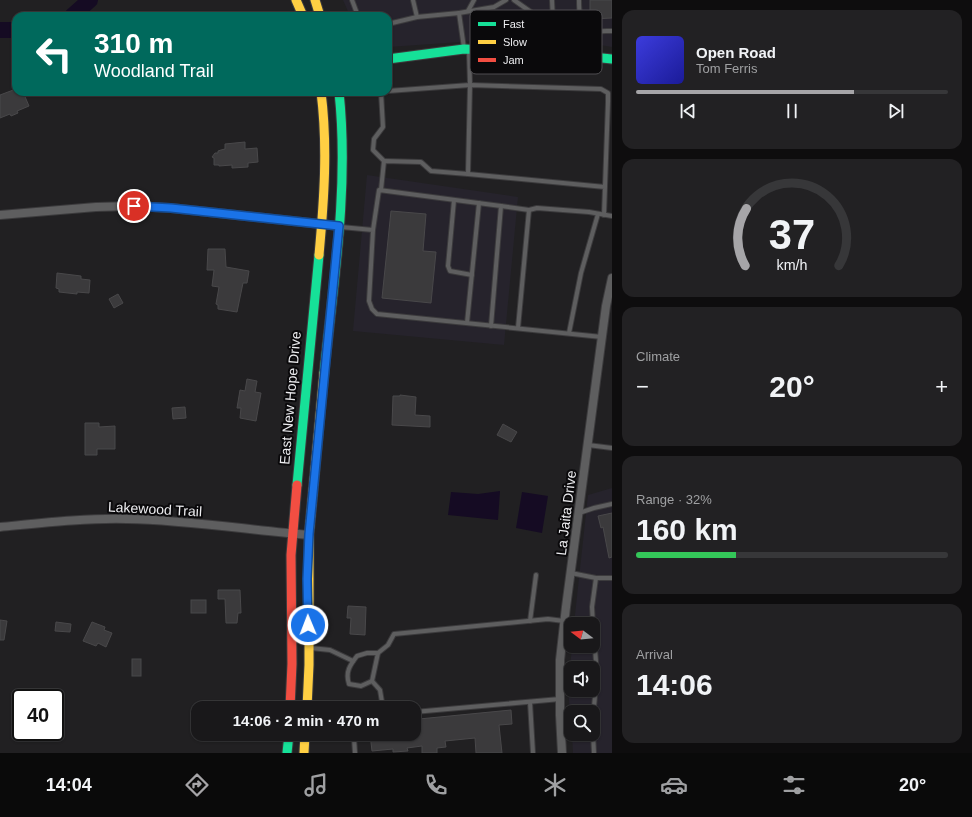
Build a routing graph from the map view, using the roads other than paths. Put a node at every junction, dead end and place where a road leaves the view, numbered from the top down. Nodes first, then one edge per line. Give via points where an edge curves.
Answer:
1 (296, 0) edge
2 (315, 0) edge
3 (352, 0) edge
4 (413, 0) edge
5 (474, 0) edge
6 (506, 0) edge
7 (514, 0) edge
8 (552, 0) edge
9 (579, 0) edge
10 (474, 10) edge
11 (528, 10) edge
12 (552, 10) edge
13 (579, 10) edge
14 (468, 11) joint
15 (301, 12) edge
16 (319, 12) edge
17 (356, 12) edge
18 (459, 13) junction
19 (417, 17) junction
20 (392, 23) edge
21 (602, 31) edge
22 (612, 31) edge
23 (466, 49) junction
24 (470, 49) edge
25 (392, 58) edge
26 (602, 58) edge
27 (612, 59) edge
28 (470, 85) junction
29 (392, 91) edge
30 (322, 96) edge
31 (340, 96) edge
32 (381, 96) edge
33 (384, 161) junction
34 (468, 174) junction
35 (605, 187) junction
36 (381, 190) junction
37 (454, 200) junction
38 (479, 203) junction
39 (501, 206) junction
40 (529, 210) junction
41 (598, 214) junction
42 (0, 215) edge
43 (604, 215) junction
44 (612, 216) edge
45 (322, 224) junction
46 (339, 226) junction
47 (373, 230) junction
48 (472, 275) junction
49 (612, 278) edge
50 (467, 323) junction
51 (491, 326) junction
52 (518, 328) junction
53 (569, 333) junction
54 (602, 336) junction
55 (588, 445) junction
56 (612, 448) edge
57 (612, 504) edge
58 (579, 513) junction
59 (0, 527) edge
60 (292, 533) junction
61 (309, 534) junction
62 (571, 574) junction
63 (536, 575) dead end
64 (596, 578) junction
65 (612, 578) edge
66 (565, 617) edge
67 (593, 617) edge
68 (530, 621) junction
69 (564, 621) joint
70 (308, 648) junction
71 (378, 653) junction
72 (595, 653) edge
73 (353, 661) junction
74 (372, 681) junction
75 (560, 699) junction
76 (290, 701) edge
77 (307, 701) edge
78 (382, 701) edge
79 (530, 702) junction
80 (594, 705) edge
81 (421, 711) edge
82 (288, 741) edge
83 (305, 741) edge
84 (355, 741) edge
85 (593, 741) edge
86 (287, 753) edge
87 (304, 753) edge
88 (355, 753) edge
89 (533, 753) edge
90 (562, 753) edge
91 (594, 753) edge

1 - 15 street
2 - 16 street
3 - 17 lane
4 - 19 lane
5 - 14 lane
6 - 10 lane via 494,7
7 - 11 lane
8 - 12 lane
9 - 13 lane
14 - 18 lane
18 - 19 lane
18 - 23 lane
19 - 20 lane
21 - 22 lane
23 - 24 street
23 - 25 street
23 - 28 lane
26 - 27 street
28 - 29 lane
28 - 34 lane
28 - 35 lane via 601,89 608,93
30 - 45 street, East New Hope Drive via 327,160
31 - 46 street via 343,163
32 - 33 lane via 383,127 374,139 373,150
33 - 34 lane via 421,162 431,171
33 - 36 lane
34 - 35 lane
35 - 43 lane
36 - 37 lane
36 - 47 lane
37 - 38 lane
37 - 48 lane via 448,266 450,271
38 - 39 lane
38 - 48 lane
39 - 40 lane
39 - 51 lane
40 - 41 lane via 537,208
40 - 52 lane
41 - 43 lane
41 - 53 lane via 581,273
42 - 45 street via 141,206
43 - 44 lane
45 - 46 street
45 - 60 street, East New Hope Drive
46 - 47 lane
46 - 61 street
47 - 50 lane via 369,301 377,314
48 - 50 lane
49 - 54 street, La Jaita Drive
50 - 51 lane
51 - 52 lane
52 - 53 lane
53 - 54 lane
54 - 55 street, La Jaita Drive
55 - 56 lane
55 - 58 street, La Jaita Drive
57 - 58 lane
58 - 62 street, La Jaita Drive
59 - 60 street, Lakewood Trail via 126,519
60 - 61 street, Lakewood Trail
60 - 76 street, East New Hope Drive
61 - 70 street
62 - 64 lane
62 - 66 street, La Jaita Drive
63 - 68 lane
64 - 65 lane
64 - 67 lane
68 - 69 lane
68 - 71 lane via 394,634 388,645
69 - 75 street, La Jaita Drive
70 - 73 lane via 330,650
70 - 77 street
71 - 73 lane via 357,656
71 - 74 lane
72 - 80 lane via 597,674
73 - 74 lane via 347,677 349,684 361,686
74 - 78 lane via 380,690
75 - 79 lane
75 - 90 street, La Jaita Drive
79 - 81 lane
79 - 89 lane
82 - 86 street
83 - 87 street
84 - 88 lane
85 - 91 lane

